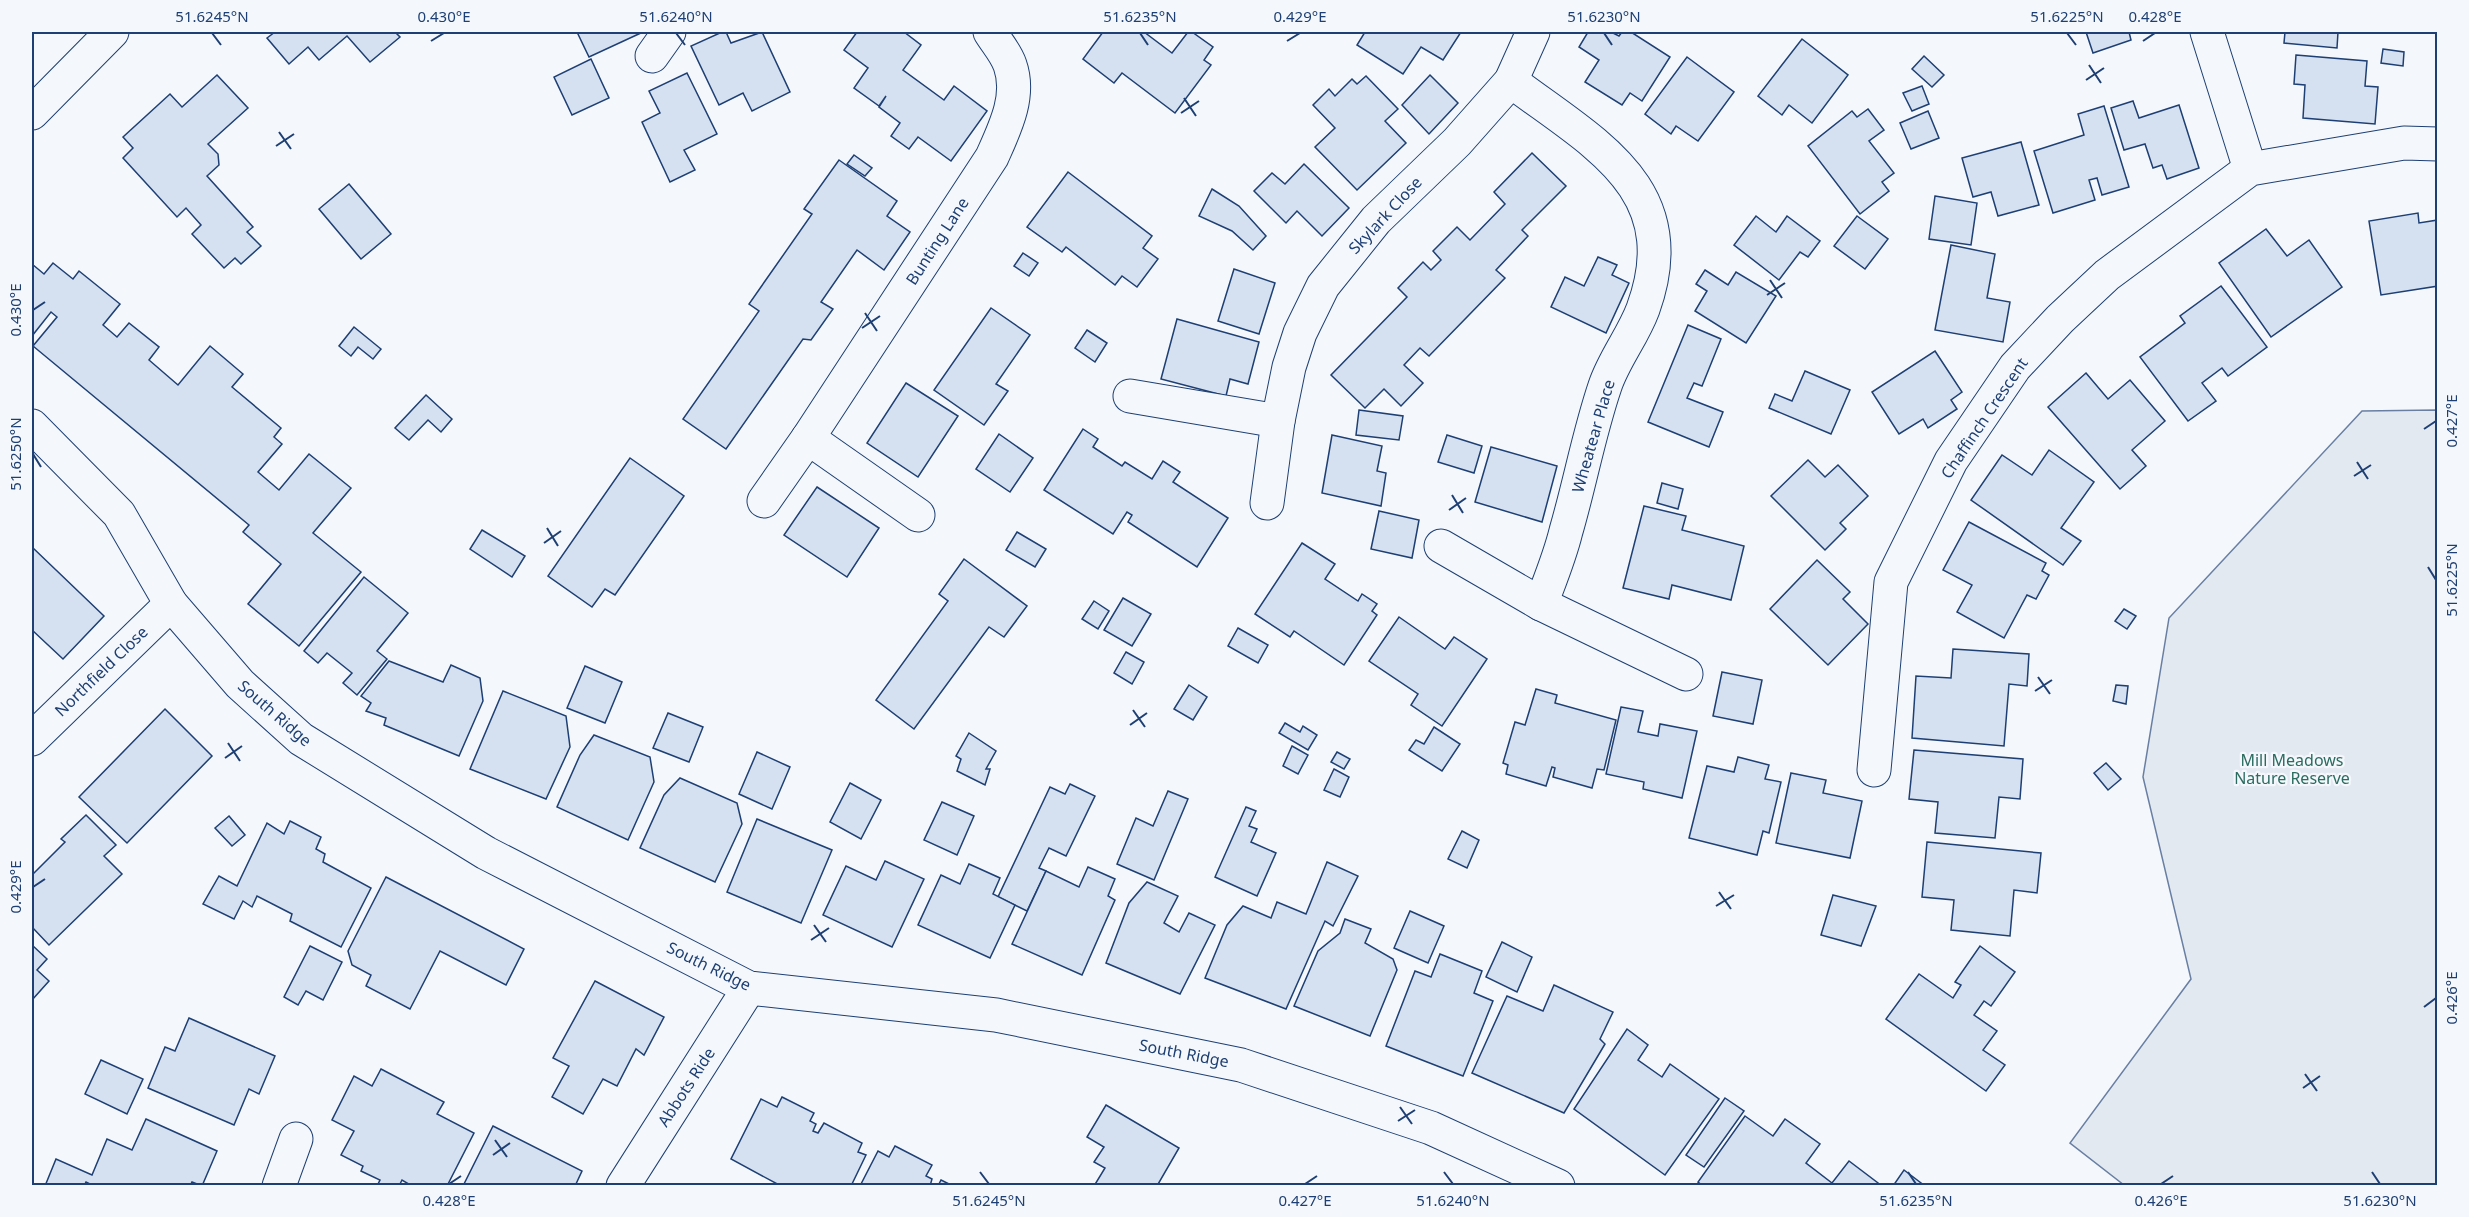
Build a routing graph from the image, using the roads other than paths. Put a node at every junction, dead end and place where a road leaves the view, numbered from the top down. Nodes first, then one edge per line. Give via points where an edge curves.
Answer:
1 (112, 32) edge
2 (990, 32) edge
3 (1533, 32) edge
4 (2206, 32) edge
5 (1511, 81) junction
6 (34, 105) edge
7 (2438, 144) edge
8 (2250, 169) junction
9 (1130, 396) dead end
10 (1278, 421) junction
11 (32, 426) edge
12 (808, 438) junction
13 (764, 501) dead end
14 (1267, 503) dead end
15 (918, 515) dead end
16 (1441, 546) dead end
17 (171, 604) junction
18 (1541, 604) junction
19 (1686, 674) dead end
20 (32, 739) edge
21 (1874, 770) dead end
22 (749, 988) junction
23 (296, 1139) dead end
24 (279, 1185) edge
25 (623, 1185) edge
26 (1558, 1185) edge

1 - 6 street
2 - 12 street, Bunting Lane via 1010,64 1014,85 1010,118 992,157
3 - 5 street, Skylark Close
4 - 8 street
5 - 10 street, Skylark Close via 1457,142 1376,220 1323,286 1300,333
5 - 18 street, Wheatear Place via 1613,159 1641,193 1654,237 1653,273 1643,310 1605,385 1566,535
7 - 8 street, Chaffinch Crescent via 2404,143
8 - 21 street, Chaffinch Crescent via 2107,275 2060,319 2015,367 1951,461 1891,582
9 - 10 street
10 - 14 street, Skylark Close
11 - 17 street, South Ridge via 119,514
12 - 13 street, Bunting Lane
12 - 15 street
16 - 18 street
17 - 20 street, Northfield Close
17 - 22 street, South Ridge via 240,684 301,739 486,853
18 - 19 street
22 - 25 street, Abbots Ride
22 - 26 street, South Ridge via 996,1015 1241,1065 1431,1128
23 - 24 street

